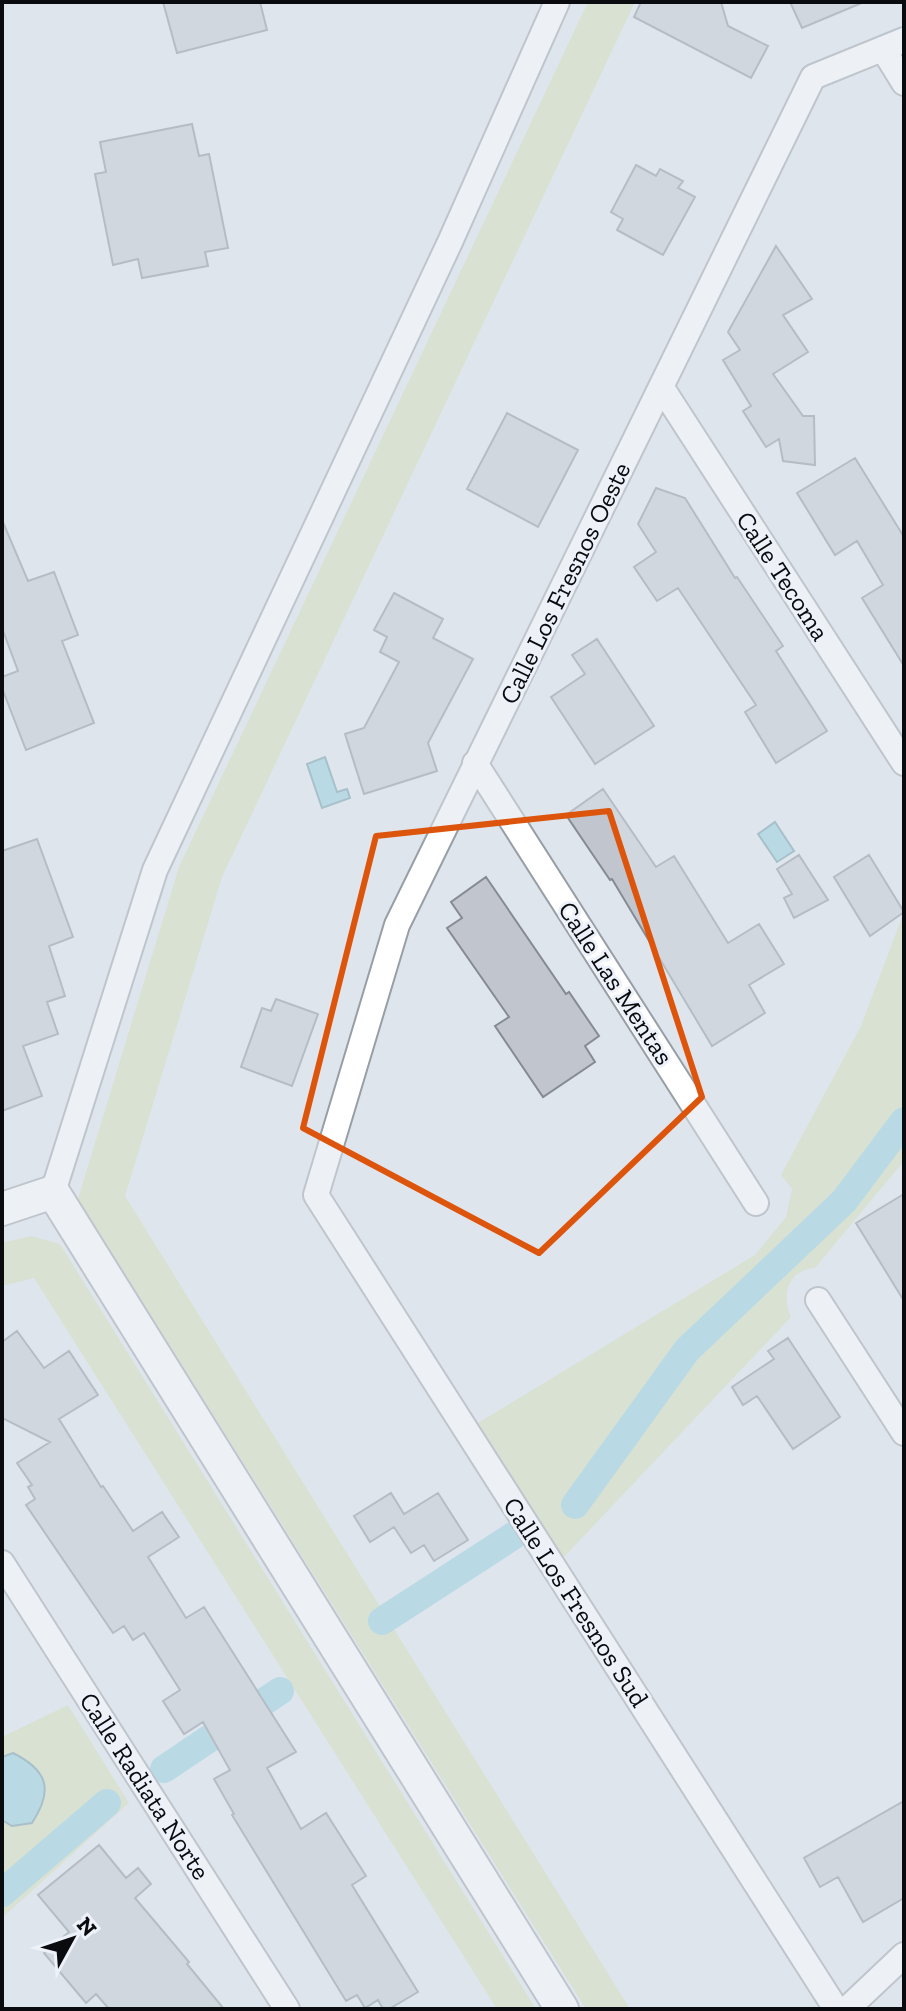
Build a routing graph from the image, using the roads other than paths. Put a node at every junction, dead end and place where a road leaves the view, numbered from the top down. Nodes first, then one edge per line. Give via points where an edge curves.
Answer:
1 (557, 2) edge
2 (893, 45) edge
3 (904, 83) edge
4 (662, 388) junction
5 (475, 763) junction
6 (904, 763) edge
7 (53, 1192) junction
8 (316, 1195) joint
9 (756, 1203) dead end
10 (2, 1209) edge
11 (818, 1300) dead end
12 (904, 1433) edge
13 (2, 1563) edge
14 (904, 1955) edge
15 (287, 2009) edge
16 (562, 2009) edge
17 (836, 2009) edge
18 (847, 2009) edge

1 - 7 street via 155,870
2 - 3 street
2 - 4 street, Calle Los Fresnos Oeste via 813,77
4 - 5 street, Calle Los Fresnos Oeste
4 - 6 street, Calle Tecoma
5 - 8 street, Calle Los Fresnos Oeste via 397,925
5 - 9 street, Calle Las Mentas
7 - 10 street
7 - 16 street
8 - 17 street, Calle Los Fresnos Sud
11 - 12 street
13 - 15 street, Calle Radiata Norte
14 - 18 street

